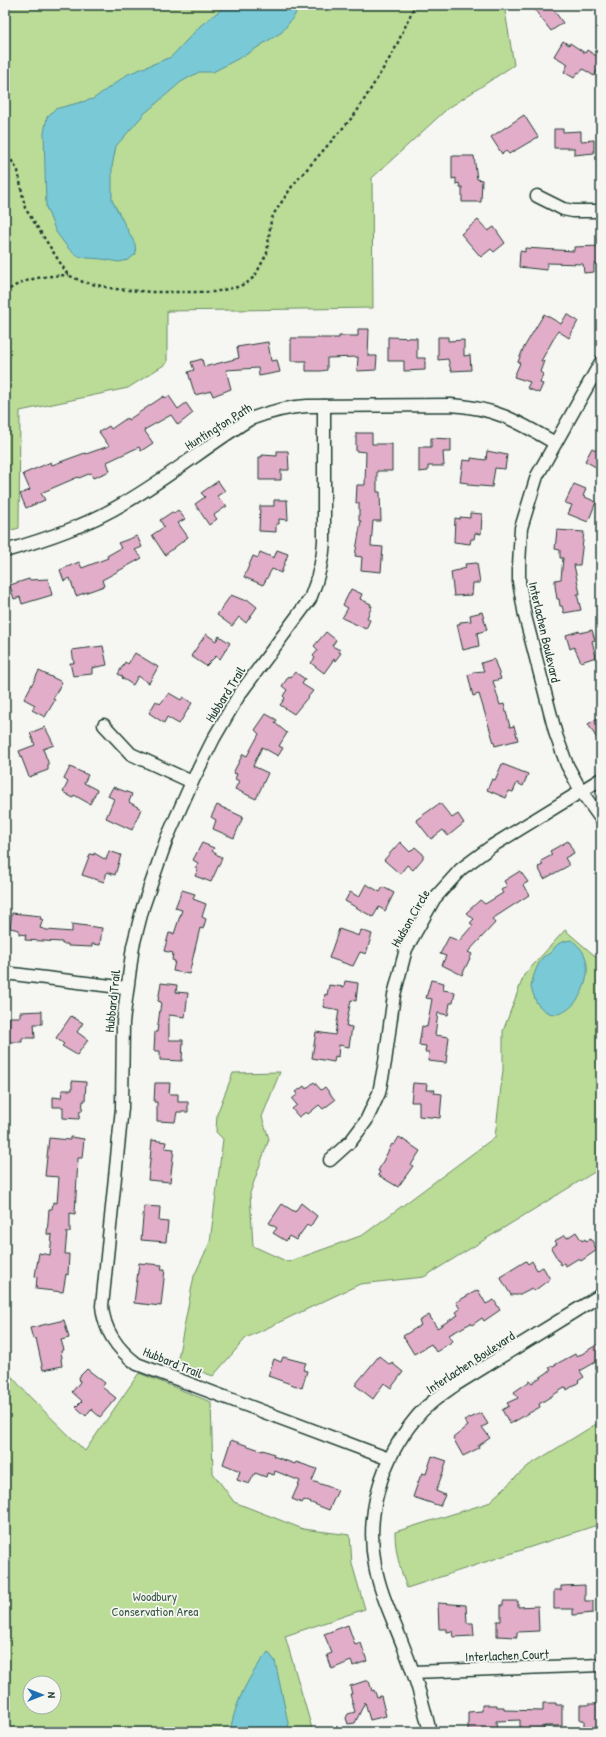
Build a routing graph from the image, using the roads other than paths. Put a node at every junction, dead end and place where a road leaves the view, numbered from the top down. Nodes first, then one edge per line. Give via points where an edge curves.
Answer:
1 (536, 196) dead end
2 (601, 211) edge
3 (601, 362) edge
4 (324, 406) junction
5 (555, 443) junction
6 (5, 551) edge
7 (104, 725) dead end
8 (601, 779) edge
9 (192, 782) junction
10 (581, 791) junction
11 (601, 819) edge
12 (5, 973) edge
13 (127, 988) junction
14 (330, 1160) dead end
15 (601, 1295) edge
16 (389, 1459) junction
17 (601, 1666) edge
18 (413, 1672) junction
19 (430, 1732) edge

1 - 2 street via 563,209
3 - 5 street, Interlachen Boulevard
4 - 5 street, Huntington Path via 471,407 507,417
4 - 6 street, Huntington Path via 288,407 250,419 125,503 65,532
4 - 9 street, Hubbard Trail via 324,541 323,562 318,581 306,604 240,695
5 - 10 street, Interlachen Boulevard via 537,476 526,509 522,528 519,582 525,616 556,735 567,765
7 - 9 street via 131,754
8 - 10 street, Hudson Circle
9 - 13 street, Hubbard Trail via 168,838 146,900 133,946
10 - 11 street, Interlachen Boulevard
10 - 14 street, Hudson Circle via 492,846 461,869 434,899 406,949 394,995 379,1093 366,1121 351,1141
12 - 13 street
13 - 16 street, Hubbard Trail via 123,1022 122,1115 102,1294 103,1318 113,1340 128,1357 148,1369
15 - 16 street, Interlachen Boulevard via 435,1400 416,1418
16 - 18 street, Interlachen Boulevard via 373,1510 372,1546 385,1599
17 - 18 street, Interlachen Court
18 - 19 street, Interlachen Boulevard

